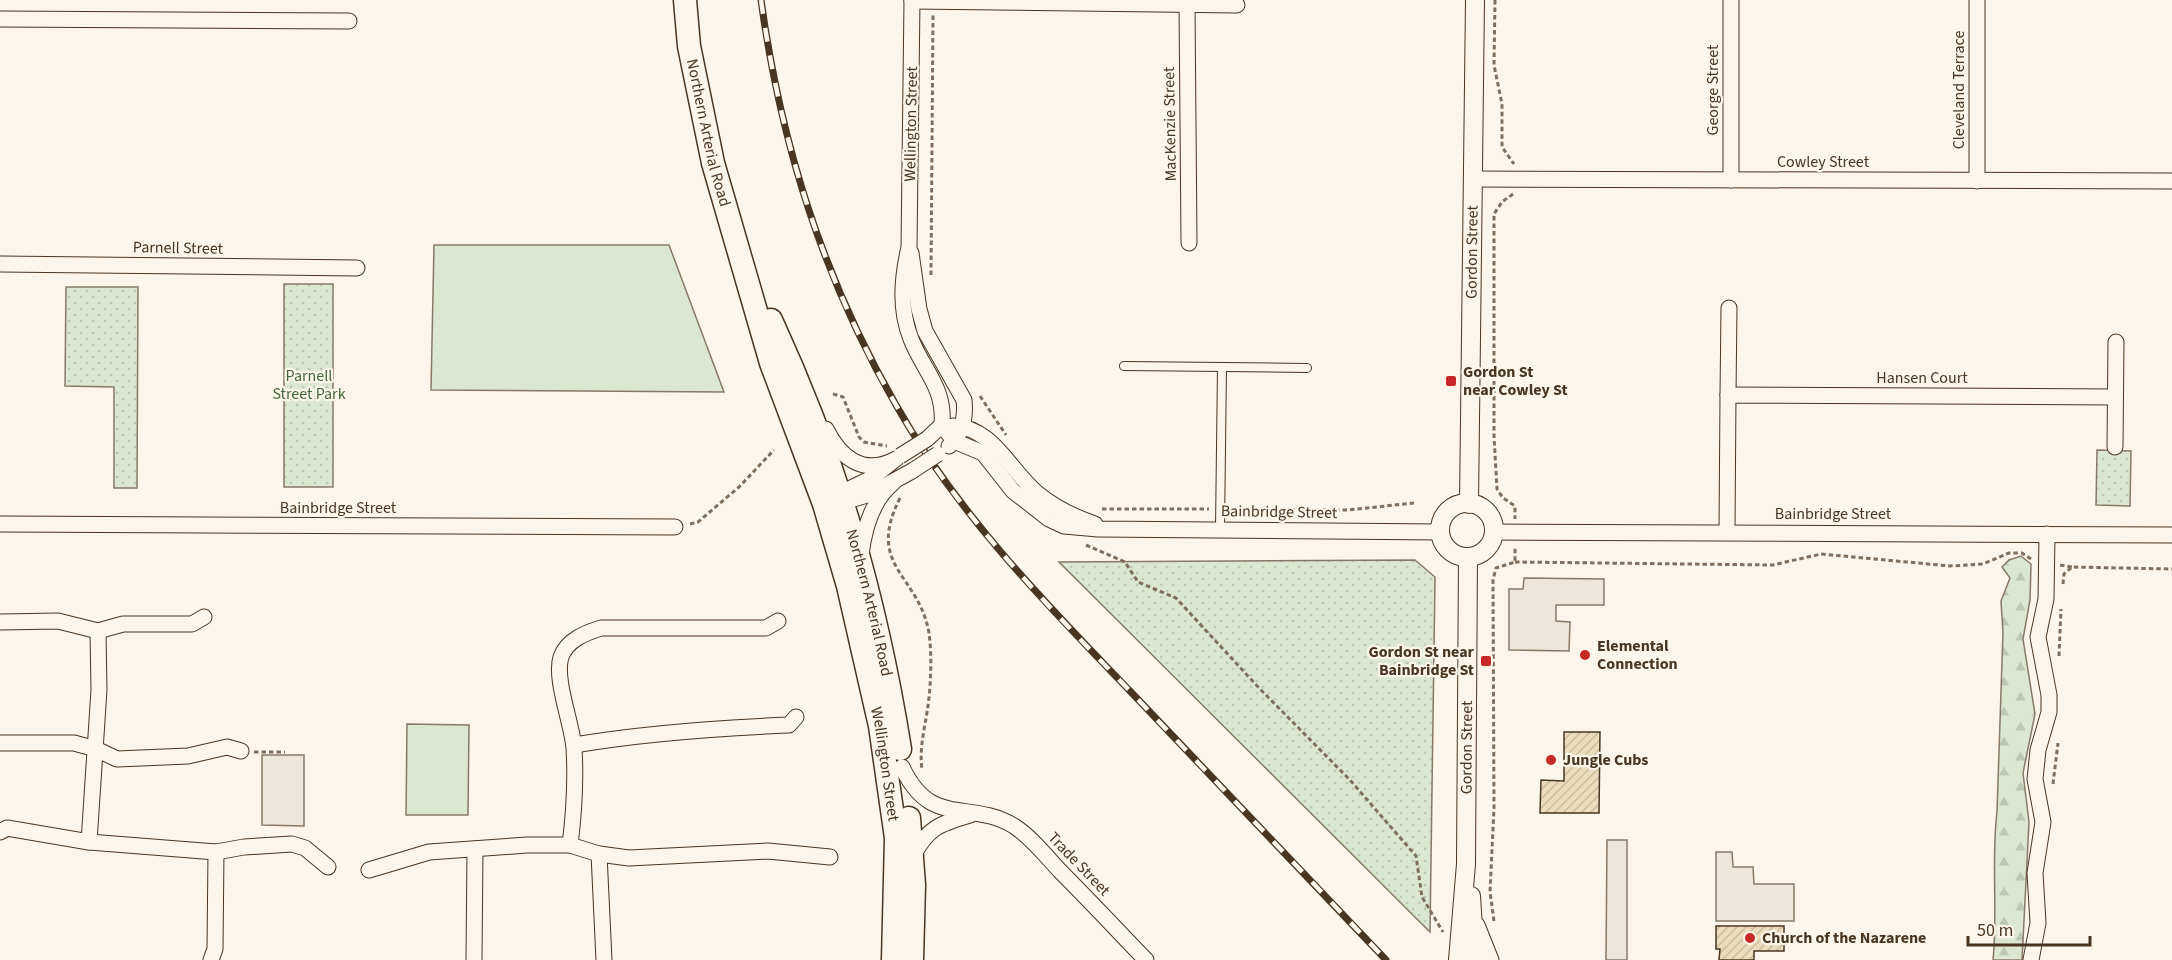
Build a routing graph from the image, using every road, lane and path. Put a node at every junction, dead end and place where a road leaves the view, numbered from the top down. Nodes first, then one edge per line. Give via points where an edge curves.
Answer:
1 (685, 0) edge
2 (912, 0) edge
3 (1475, 0) edge
4 (1495, 0) edge
5 (1731, 0) edge
6 (1977, 0) edge
7 (933, 1) edge
8 (1187, 4) junction
9 (1237, 5) dead end
10 (0, 19) edge
11 (349, 21) dead end
12 (1514, 168) dead end
13 (1474, 179) junction
14 (1731, 180) junction
15 (1977, 181) junction
16 (2172, 181) edge
17 (1514, 189) dead end
18 (1189, 243) dead end
19 (909, 247) junction
20 (0, 264) edge
21 (744, 264) junction
22 (357, 268) dead end
23 (931, 284) dead end
24 (1729, 308) dead end
25 (772, 322) junction
26 (2116, 342) dead end
27 (1124, 366) dead end
28 (1222, 367) junction
29 (1307, 368) dead end
30 (974, 387) dead end
31 (834, 394) dead end
32 (1728, 394) junction
33 (2115, 397) junction
34 (942, 425) junction
35 (962, 426) junction
36 (954, 441) junction
37 (1011, 441) dead end
38 (2115, 447) dead end
39 (774, 450) dead end
40 (897, 454) junction
41 (898, 489) junction
42 (836, 500) junction
43 (1414, 503) dead end
44 (1469, 504) junction
45 (1097, 509) dead end
46 (1220, 509) junction
47 (1515, 517) dead end
48 (0, 524) edge
49 (675, 527) joint
50 (1118, 529) junction
51 (1220, 529) junction
52 (1440, 532) junction
53 (1494, 532) junction
54 (1727, 532) junction
55 (2047, 534) junction
56 (2172, 535) edge
57 (1079, 543) dead end
58 (1515, 546) dead end
59 (1468, 557) junction
60 (861, 558) junction
61 (1515, 562) junction
62 (2047, 564) junction
63 (2072, 567) junction
64 (2172, 569) edge
65 (2063, 585) dead end
66 (2061, 606) dead end
67 (204, 617) dead end
68 (778, 621) dead end
69 (0, 622) edge
70 (98, 631) junction
71 (2059, 657) dead end
72 (796, 717) dead end
73 (2059, 735) dead end
74 (0, 743) edge
75 (574, 745) junction
76 (96, 749) junction
77 (241, 751) joint
78 (285, 752) dead end
79 (902, 767) junction
80 (925, 779) dead end
81 (2054, 789) dead end
82 (973, 814) junction
83 (0, 832) edge
84 (89, 842) junction
85 (570, 845) junction
86 (476, 849) junction
87 (216, 852) junction
88 (599, 854) junction
89 (913, 856) junction
90 (830, 857) dead end
91 (1466, 864) junction
92 (328, 867) dead end
93 (369, 870) dead end
94 (1474, 916) junction
95 (1494, 925) dead end
96 (1444, 938) dead end
97 (211, 960) edge
98 (474, 960) edge
99 (604, 960) edge
100 (893, 960) edge
101 (912, 960) edge
102 (1146, 960) edge
103 (1458, 960) edge
104 (1475, 960) edge
105 (1491, 960) edge
106 (2031, 960) edge

1 - 21 main road, Northern Arterial Road via 689,46 713,163
2 - 7 street
2 - 19 street, Wellington Street
3 - 13 street, Gordon Street
4 - 12 path via 1494,65 1502,104 1502,147
5 - 14 street, George Street
6 - 15 street, Cleveland Terrace
7 - 8 street
7 - 23 path
8 - 9 street
8 - 18 street, MacKenzie Street
10 - 11 street
13 - 14 street, Cowley Street
13 - 44 street, Gordon Street
14 - 15 street, Cowley Street
15 - 16 street, Cowley Street
17 - 47 path via 1514,194 1494,214 1493,359 1497,489 1515,507
19 - 34 street, Wellington Street via 902,285 905,317 918,355 939,390
19 - 35 street, Wellington Street via 925,331 964,400
20 - 22 street, Parnell Street
21 - 25 main road, Northern Arterial Road
21 - 42 main road, Northern Arterial Road via 771,363
24 - 32 street
25 - 40 street via 837,449 848,459 867,465 881,465
25 - 42 main road, Northern Arterial Road
26 - 33 street
27 - 28 lane
28 - 29 lane
28 - 46 lane
30 - 37 path
31 - 40 path via 843,397 864,442
32 - 33 street, Hansen Court
32 - 54 street
33 - 38 street
34 - 35 street
34 - 36 street
34 - 40 street, bridge via 927,439
35 - 36 street, Wellington Street
35 - 50 street, Bainbridge Street via 993,443 1023,481 1052,505 1078,518
36 - 41 street, Wellington Street, bridge via 912,471
36 - 50 street, Bainbridge Street via 983,453 1013,491 1049,519 1076,528
39 - 49 path via 698,522
40 - 42 street via 872,478
41 - 42 street, Wellington Street
41 - 60 street via 879,499 872,511
41 - 80 path via 889,551 920,603 929,633 929,691 921,755
42 - 60 main road, Northern Arterial Road
42 - 100 main road, Wellington Street via 848,586 888,767 896,838
43 - 46 path via 1348,510
44 - 52 street via 1446,513
44 - 53 street via 1484,510
45 - 46 path
46 - 51 lane
48 - 49 street, Bainbridge Street
50 - 51 street, Bainbridge Street
51 - 52 street, Bainbridge Street
52 - 59 street via 1449,550
53 - 54 street, Bainbridge Street
53 - 59 street via 1483,552
54 - 55 street, Bainbridge Street
55 - 56 street, Bainbridge Street
55 - 62 street
57 - 96 path via 1125,562 1138,582 1176,598 1350,780 1416,856 1422,897
58 - 61 path
59 - 91 street, Gordon Street
60 - 79 main road, Northern Arterial Road via 881,639
61 - 62 path via 1773,565 1810,554 1836,553 1950,566 1983,564 2009,553 2022,553
61 - 95 path via 1496,568 1493,580 1494,808 1490,892
62 - 63 path
62 - 106 street via 2046,599 2038,637 2049,712 2035,779 2043,822 2035,873 2037,923
63 - 64 path
63 - 65 path via 2064,574
66 - 71 path
67 - 70 street via 192,624 123,624
68 - 75 street via 766,628 601,628 583,633 561,657 560,672
69 - 70 street via 58,621
70 - 76 street
72 - 75 street via 789,725 703,728
73 - 81 path
74 - 76 street via 74,743
75 - 85 street
76 - 77 street via 117,759 188,756 227,747
76 - 84 street
77 - 78 path
79 - 82 street, Trade Street via 926,800
79 - 89 main road, Northern Arterial Road
82 - 89 street via 934,828
82 - 102 street, Trade Street via 1001,820 1025,834
83 - 84 street via 7,828
84 - 87 street
85 - 86 street
85 - 88 street
86 - 93 street via 429,852
86 - 98 street
87 - 92 street via 292,844 305,848
87 - 97 street via 215,949
88 - 90 street via 686,857 768,851
88 - 99 street
89 - 101 main road, Northern Arterial Road
91 - 94 street, Gordon Street
91 - 103 street, Gordon Street
94 - 104 street, Gordon Street
94 - 105 street

